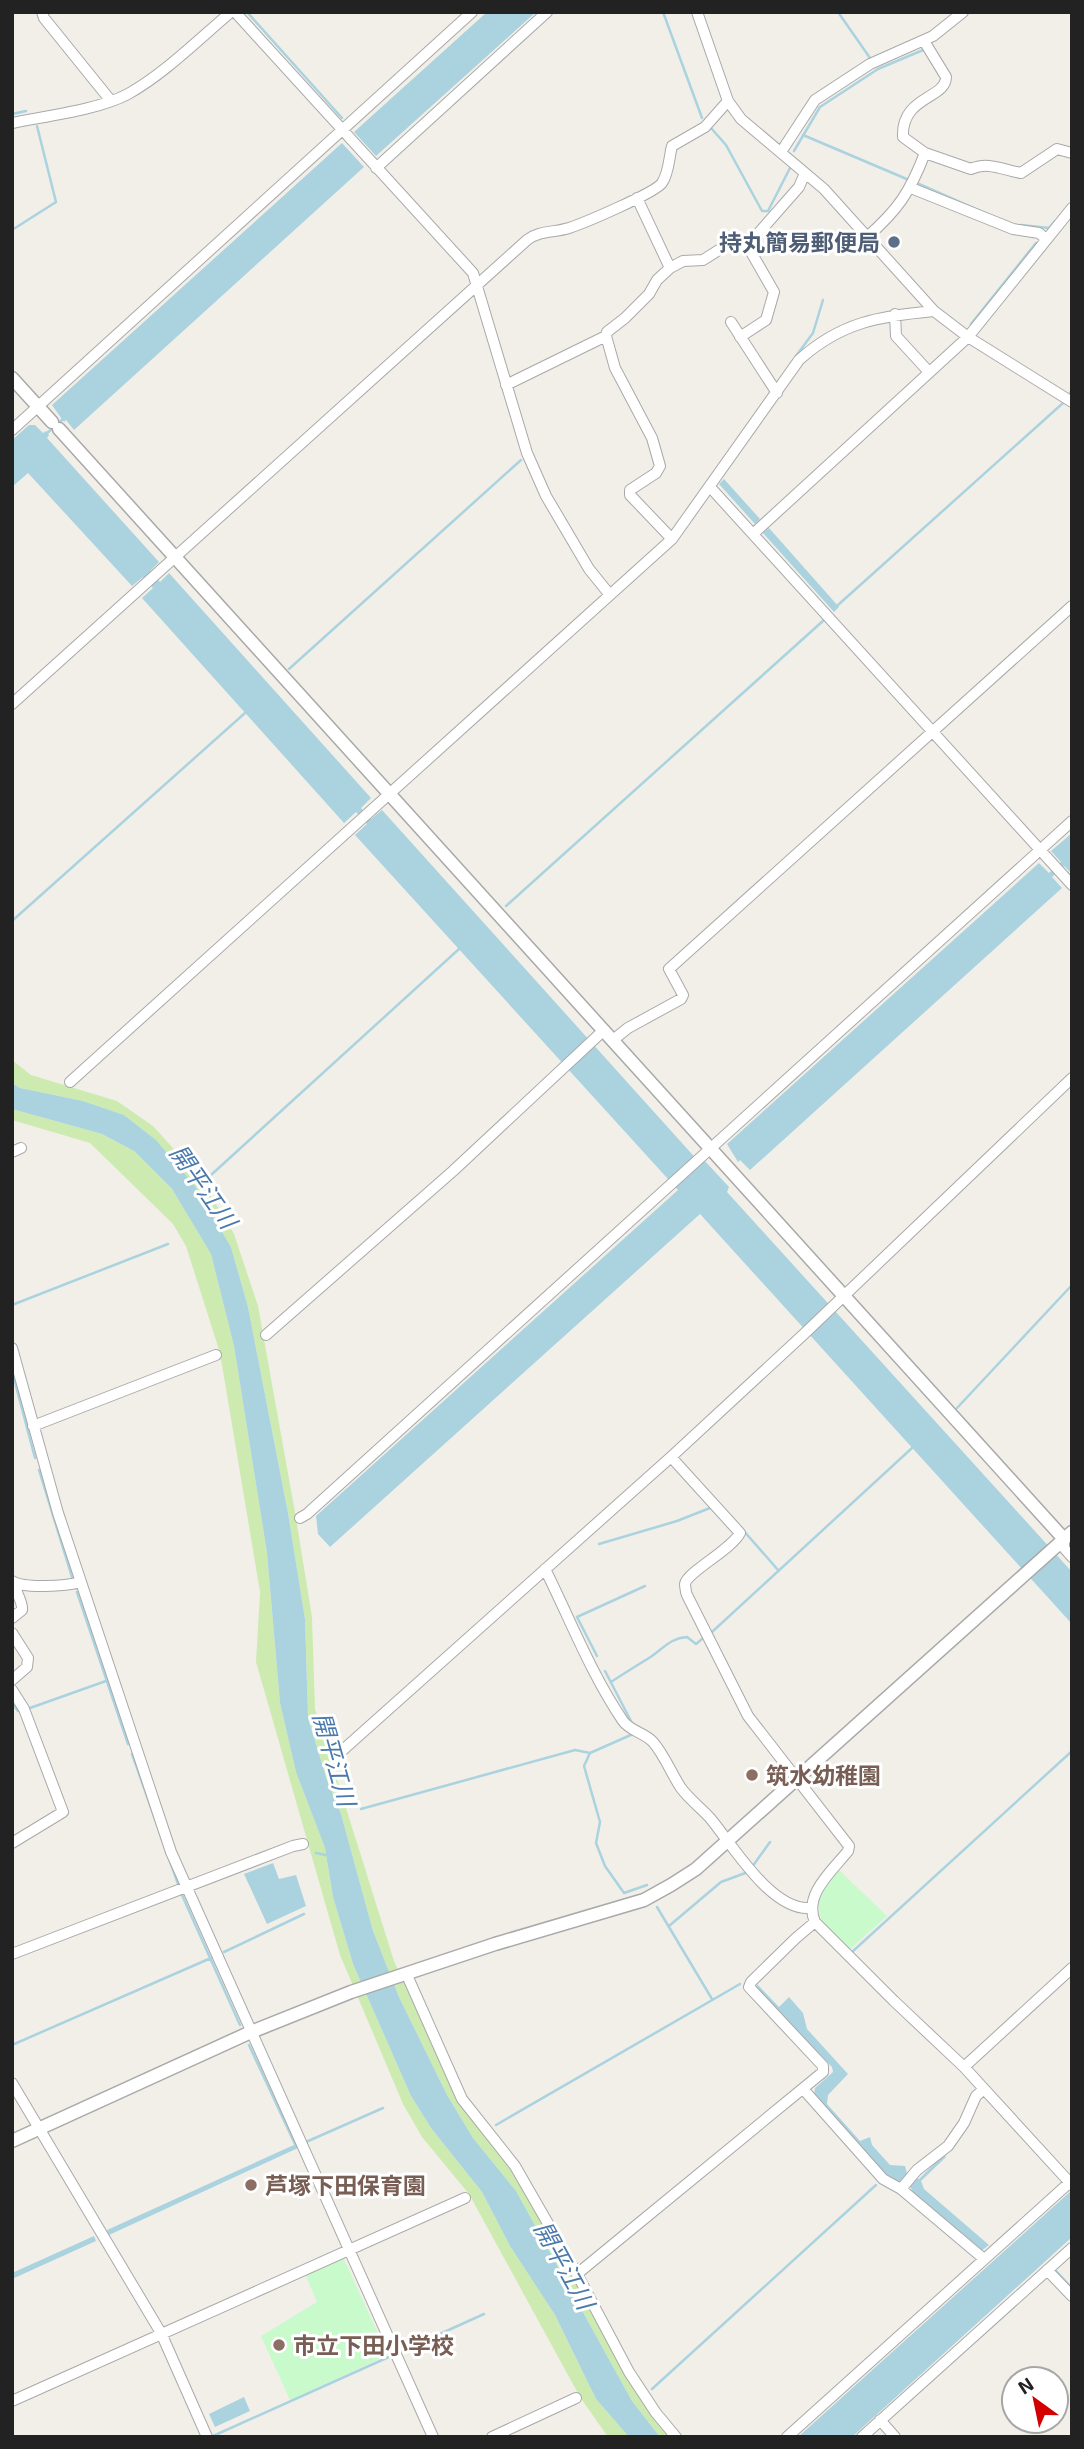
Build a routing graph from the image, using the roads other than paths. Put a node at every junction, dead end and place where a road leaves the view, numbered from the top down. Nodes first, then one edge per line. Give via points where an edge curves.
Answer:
1 (42, 12) edge
2 (233, 12) edge
3 (472, 12) edge
4 (547, 12) edge
5 (697, 12) edge
6 (963, 12) edge
7 (925, 41) junction
8 (111, 101) junction
9 (728, 102) junction
10 (12, 123) edge
11 (343, 130) junction
12 (781, 152) junction
13 (925, 153) junction
14 (1072, 153) edge
15 (376, 168) junction
16 (805, 173) junction
17 (911, 188) junction
18 (637, 198) junction
19 (1072, 208) edge
20 (867, 237) junction
21 (1046, 239) junction
22 (747, 241) junction
23 (670, 268) junction
24 (477, 283) junction
25 (934, 311) junction
26 (895, 314) junction
27 (731, 322) dead end
28 (606, 336) junction
29 (740, 337) junction
30 (968, 337) junction
31 (929, 372) junction
32 (12, 378) edge
33 (506, 385) junction
34 (777, 393) junction
35 (1072, 402) edge
36 (38, 407) junction
37 (12, 430) edge
38 (710, 487) junction
39 (753, 534) junction
40 (672, 539) junction
41 (176, 558) junction
42 (610, 595) junction
43 (1072, 606) edge
44 (12, 704) edge
45 (932, 732) junction
46 (389, 793) junction
47 (1072, 821) edge
48 (1040, 850) junction
49 (1072, 885) edge
50 (608, 1035) junction
51 (1072, 1078) edge
52 (70, 1082) dead end
53 (710, 1148) junction
54 (845, 1296) junction
55 (266, 1335) dead end
56 (12, 1349) edge
57 (216, 1355) dead end
58 (33, 1426) junction
59 (671, 1457) junction
60 (300, 1518) dead end
61 (1068, 1535) edge
62 (1072, 1556) edge
63 (545, 1569) junction
64 (13, 1582) edge
65 (81, 1582) junction
66 (12, 1618) edge
67 (12, 1633) edge
68 (12, 1679) edge
69 (12, 1690) edge
70 (335, 1757) dead end
71 (797, 1778) junction
72 (728, 1840) junction
73 (12, 1843) edge
74 (303, 1844) dead end
75 (185, 1887) junction
76 (810, 1908) junction
77 (815, 1922) junction
78 (12, 1954) edge
79 (1072, 1968) edge
80 (404, 1974) junction
81 (251, 2032) junction
82 (964, 2067) junction
83 (12, 2083) edge
84 (984, 2089) junction
85 (804, 2090) junction
86 (39, 2129) junction
87 (12, 2141) edge
88 (1070, 2184) edge
89 (902, 2188) junction
90 (465, 2198) dead end
91 (1072, 2248) edge
92 (348, 2249) junction
93 (984, 2259) junction
94 (1047, 2270) junction
95 (577, 2274) junction
96 (1072, 2296) edge
97 (161, 2333) junction
98 (576, 2398) dead end
99 (12, 2401) edge
100 (880, 2420) junction
101 (207, 2437) edge
102 (433, 2437) edge
103 (492, 2437) edge
104 (676, 2437) edge
105 (787, 2437) edge
106 (862, 2437) edge
107 (895, 2437) edge

1 - 8 street
2 - 8 street via 146,82
2 - 11 street
3 - 11 street
4 - 15 street
5 - 9 street
6 - 7 street
7 - 12 street via 870,64 815,100
7 - 13 street via 946,82 909,110 902,132
8 - 10 street
9 - 12 street
9 - 18 street via 705,127 672,146 664,181
11 - 15 street
11 - 36 street
12 - 16 street
13 - 14 street via 963,168 994,166 1021,173 1057,149
13 - 17 street
15 - 24 street via 473,273
16 - 20 street
16 - 22 street via 799,187
17 - 20 street
17 - 21 street
18 - 23 street
18 - 24 street via 590,221 535,234
19 - 21 street
20 - 25 street
21 - 30 street
22 - 23 street via 737,239 703,260 683,261
22 - 29 street via 774,292 766,320
23 - 28 street
24 - 33 street
24 - 41 street
25 - 26 street
25 - 30 street
26 - 31 street via 896,336
26 - 34 street via 870,319 822,342 799,360
27 - 29 street
28 - 33 street
28 - 40 street via 614,368 652,438 660,466 630,495
29 - 34 street
30 - 31 street
30 - 35 street
31 - 39 street
32 - 36 street
33 - 42 street via 546,496 589,569
34 - 38 street
36 - 37 street
36 - 41 street
38 - 39 street
38 - 40 street
39 - 45 street
40 - 42 street
41 - 44 street
41 - 46 street
42 - 46 street
43 - 45 street
45 - 48 street
45 - 50 street via 669,969 681,999
46 - 50 street
46 - 52 street
47 - 48 street
48 - 49 street
48 - 53 street
50 - 53 street
50 - 55 street via 593,1039 453,1171
51 - 54 street
53 - 54 street
53 - 60 street
54 - 59 street
54 - 61 street
56 - 58 street
57 - 58 street
58 - 65 street
59 - 63 street
59 - 71 street via 740,1533 688,1578 687,1595 739,1701
61 - 62 street via 1064,1548
61 - 71 street
63 - 70 street
63 - 72 street via 623,1720 652,1741 683,1790
64 - 65 street
64 - 66 street via 22,1610
65 - 75 street
67 - 68 street via 27,1658 27,1667
69 - 73 street via 24,1709 63,1812
71 - 72 street
71 - 76 street via 849,1846 815,1893
72 - 76 street via 757,1879 793,1905
72 - 80 street via 696,1869 644,1900
74 - 75 street
75 - 78 street
75 - 81 street
76 - 77 street
77 - 82 street
77 - 85 street via 750,1985 824,2068
79 - 82 street
80 - 81 street
80 - 95 street via 462,2099 515,2166
81 - 86 street
81 - 92 street
82 - 84 street
83 - 86 street
84 - 88 street
84 - 89 street via 948,2146
85 - 89 street via 883,2179
85 - 95 street
86 - 87 street
86 - 97 street
88 - 93 street
89 - 93 street
90 - 92 street
91 - 94 street
92 - 97 street
92 - 102 street
93 - 105 street
94 - 96 street
94 - 100 street
95 - 104 street via 629,2372
97 - 99 street
97 - 101 street
98 - 103 street
100 - 106 street
100 - 107 street

